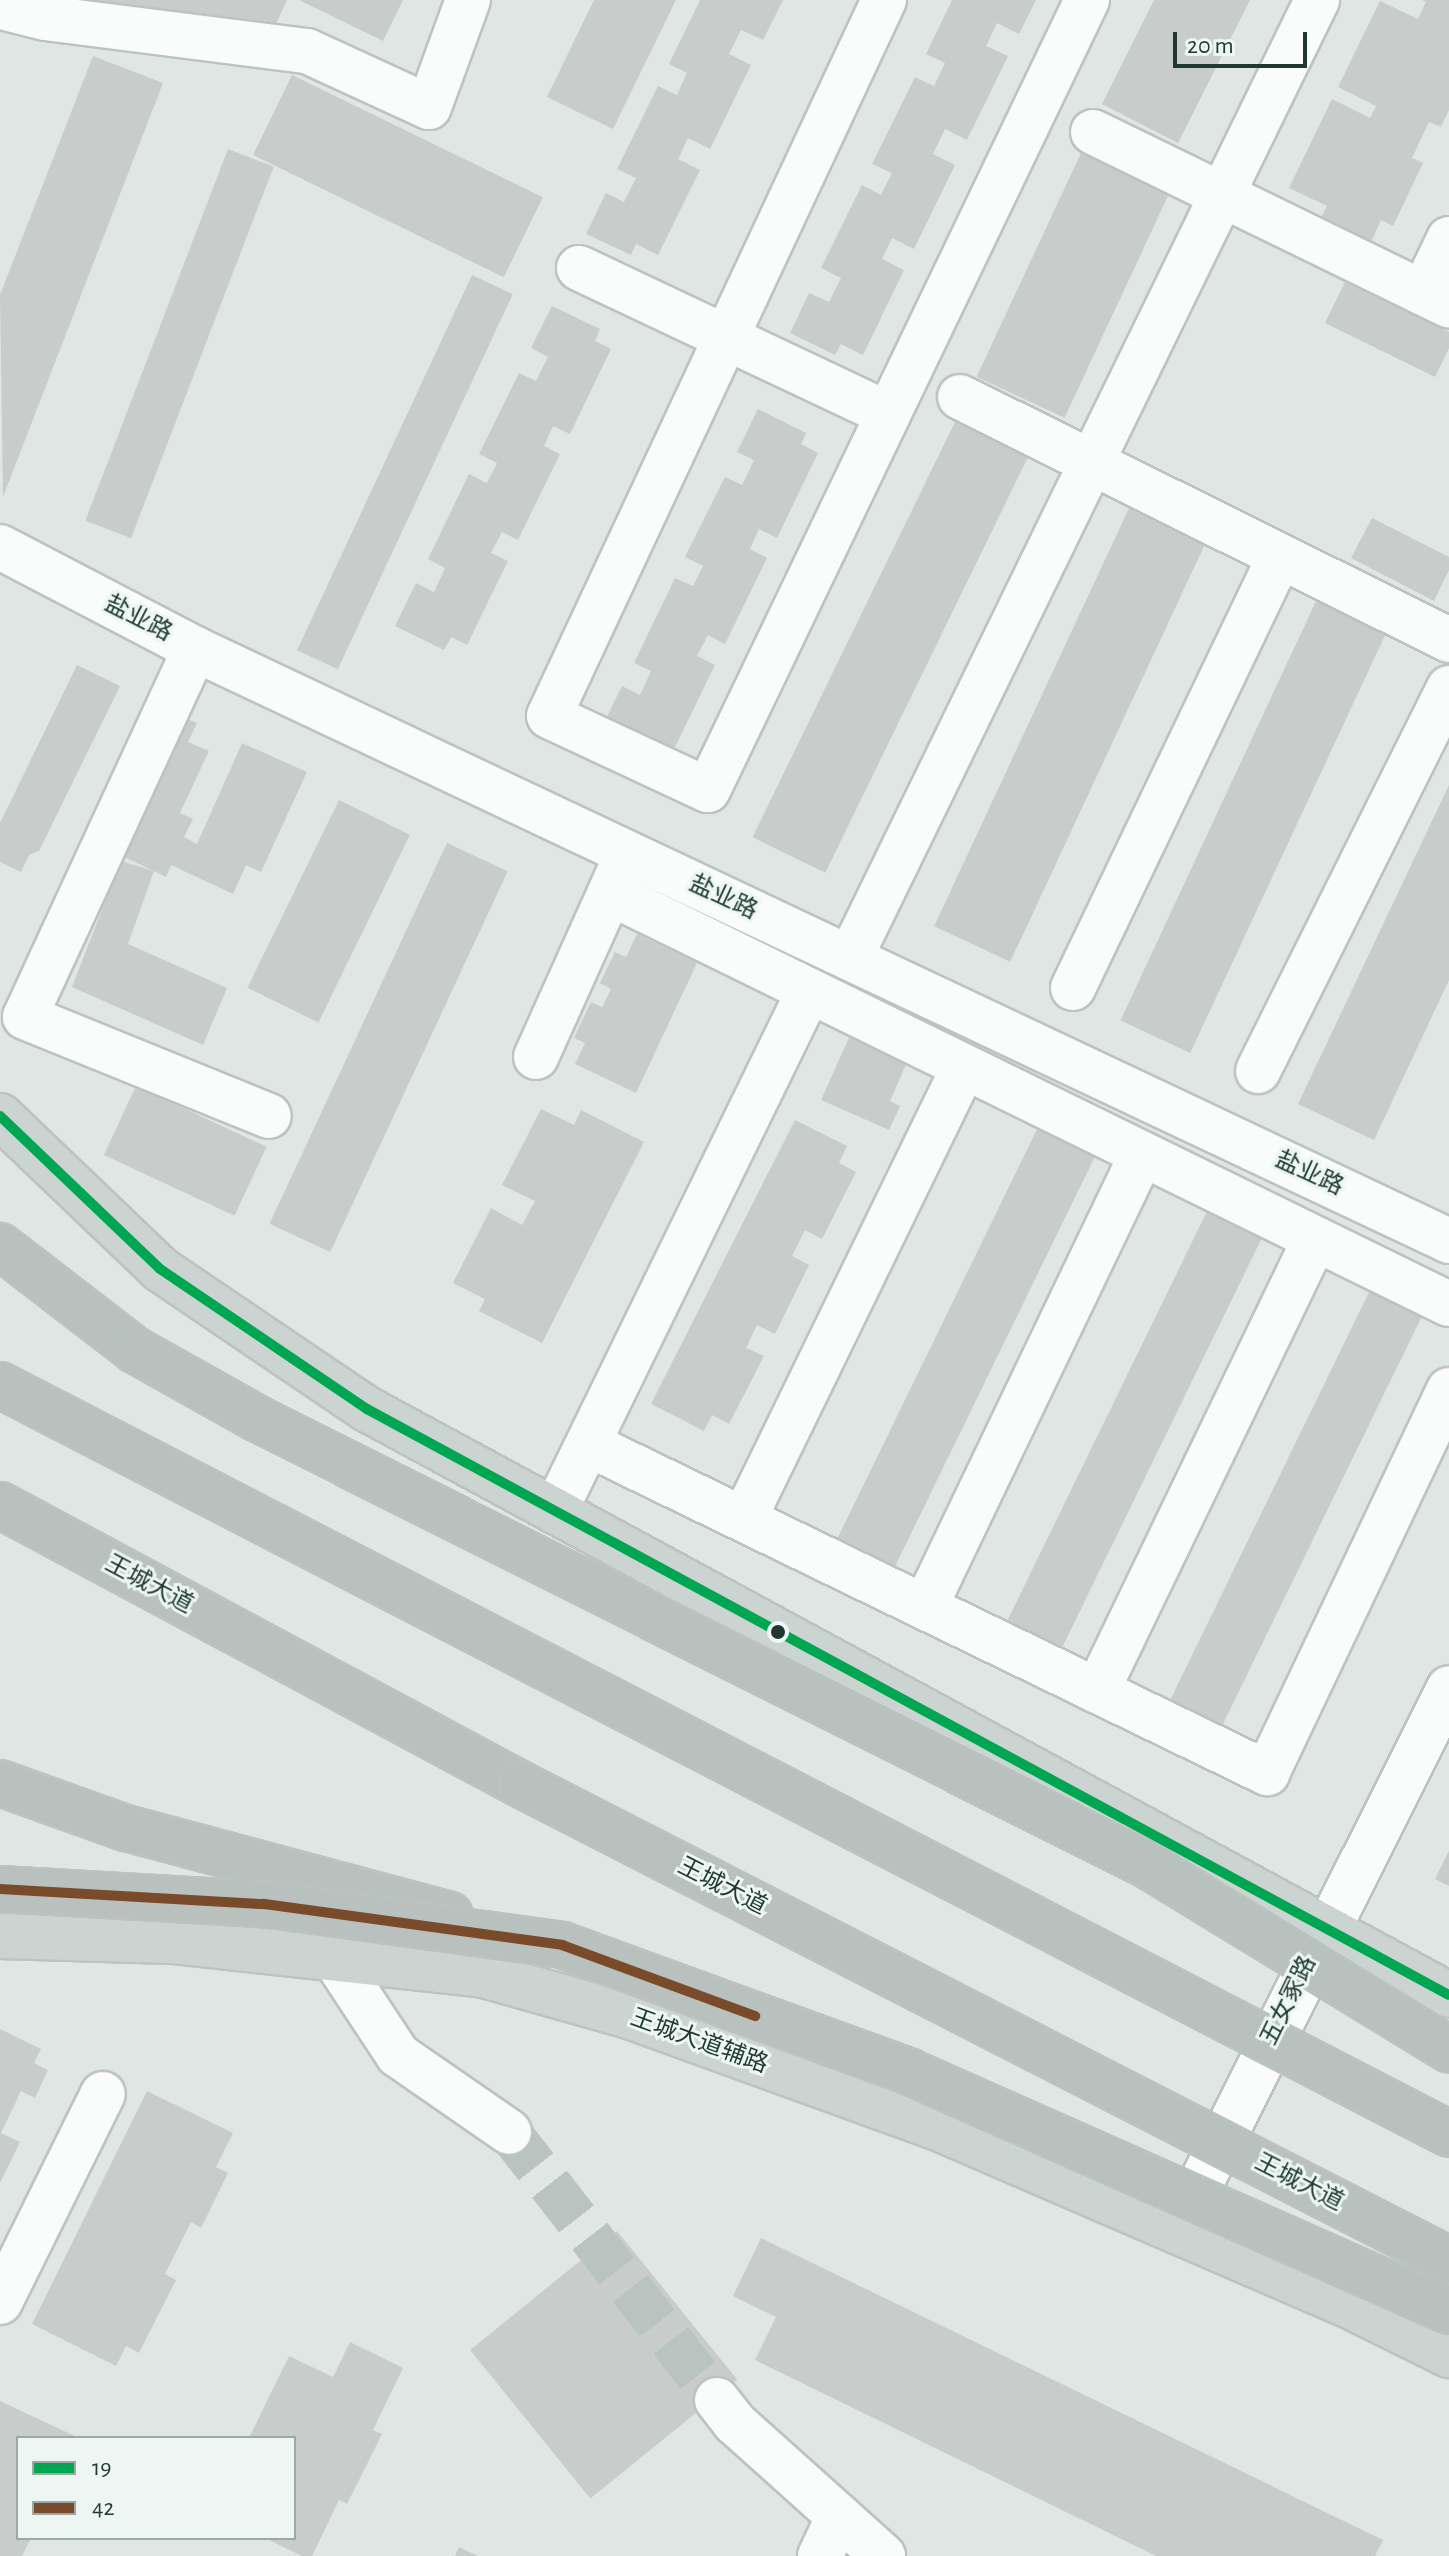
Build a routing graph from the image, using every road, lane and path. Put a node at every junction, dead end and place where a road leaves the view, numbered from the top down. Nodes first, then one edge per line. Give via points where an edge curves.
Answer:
1 (468, 0) edge
2 (884, 0) edge
3 (1087, 0) edge
4 (1317, 0) edge
5 (1, 7) edge
6 (1093, 132) dead end
7 (1222, 195) junction
8 (1449, 239) edge
9 (579, 268) dead end
10 (1436, 300) edge
11 (726, 338) junction
12 (960, 397) dead end
13 (888, 414) junction
14 (1091, 462) junction
15 (0, 547) edge
16 (1280, 556) junction
17 (1449, 640) edge
18 (195, 649) junction
19 (1449, 688) edge
20 (628, 853) junction
21 (610, 893) junction
22 (850, 958) junction
23 (1073, 988) dead end
24 (809, 991) junction
25 (536, 1057) dead end
26 (964, 1067) junction
27 (1258, 1071) dead end
28 (0, 1116) edge
29 (269, 1116) dead end
30 (1142, 1154) junction
31 (1315, 1239) junction
32 (1449, 1241) edge
33 (0, 1246) edge
34 (1449, 1304) edge
35 (0, 1385) edge
36 (1449, 1390) edge
37 (588, 1444) junction
38 (0, 1505) edge
39 (555, 1511) junction
40 (744, 1519) junction
41 (925, 1607) junction
42 (1449, 1688) edge
43 (1097, 1691) junction
44 (0, 1783) edge
45 (0, 1889) edge
46 (1325, 1930) junction
47 (0, 1936) edge
48 (562, 1945) junction
49 (334, 1958) junction
50 (1449, 1995) edge
51 (1449, 2014) edge
52 (1449, 2049) edge
53 (103, 2094) dead end
54 (509, 2132) tunnel mouth
55 (1449, 2134) edge
56 (1175, 2231) junction
57 (1449, 2260) edge
58 (0, 2302) edge
59 (1449, 2311) edge
60 (1449, 2323) edge
61 (1449, 2355) edge
62 (717, 2400) tunnel mouth
63 (839, 2516) junction
64 (820, 2556) edge
65 (883, 2556) edge

1 - 5 street via 429,107 307,51 45,18
2 - 11 street
3 - 13 street
4 - 7 street
6 - 7 street
7 - 10 street
7 - 14 street
8 - 10 street
9 - 11 street
11 - 13 street
11 - 13 street via 549,716 708,790
12 - 14 street
14 - 16 street
14 - 22 street
15 - 18 street, 盐业路
16 - 17 street
16 - 23 street
18 - 20 street, 盐业路
18 - 29 street via 25,1017
19 - 27 street
20 - 21 street
20 - 22 street, 盐业路
21 - 24 street
21 - 25 street
22 - 32 street, 盐业路
24 - 26 street
24 - 37 street
26 - 30 street
26 - 40 street
28 - 39 main road via 160,1269 367,1409
30 - 31 street
30 - 41 street
31 - 34 street
31 - 43 street
33 - 52 highway, bridge via 135,1350 256,1418 1147,1865
35 - 55 highway, bridge
36 - 43 street via 1267,1773
37 - 39 street
37 - 40 street
38 - 57 highway, 王城大道, bridge via 522,1785
39 - 46 main road
40 - 41 street
41 - 43 street
42 - 46 street, 五女冢路
44 - 48 highway, bridge via 126,1828
45 - 48 highway, bridge via 264,1904
46 - 50 main road
46 - 51 street
46 - 56 street, 五女冢路
47 - 49 main road, 王城大道辅路 via 172,1941
48 - 59 highway, bridge via 910,2072
49 - 54 street via 398,2055
49 - 56 main road, 王城大道辅路 via 484,1975 629,2016 936,2127
53 - 58 street
56 - 60 street via 1371,2284
56 - 61 main road, 王城大道辅路
62 - 63 street via 735,2423
63 - 64 street
63 - 65 street

